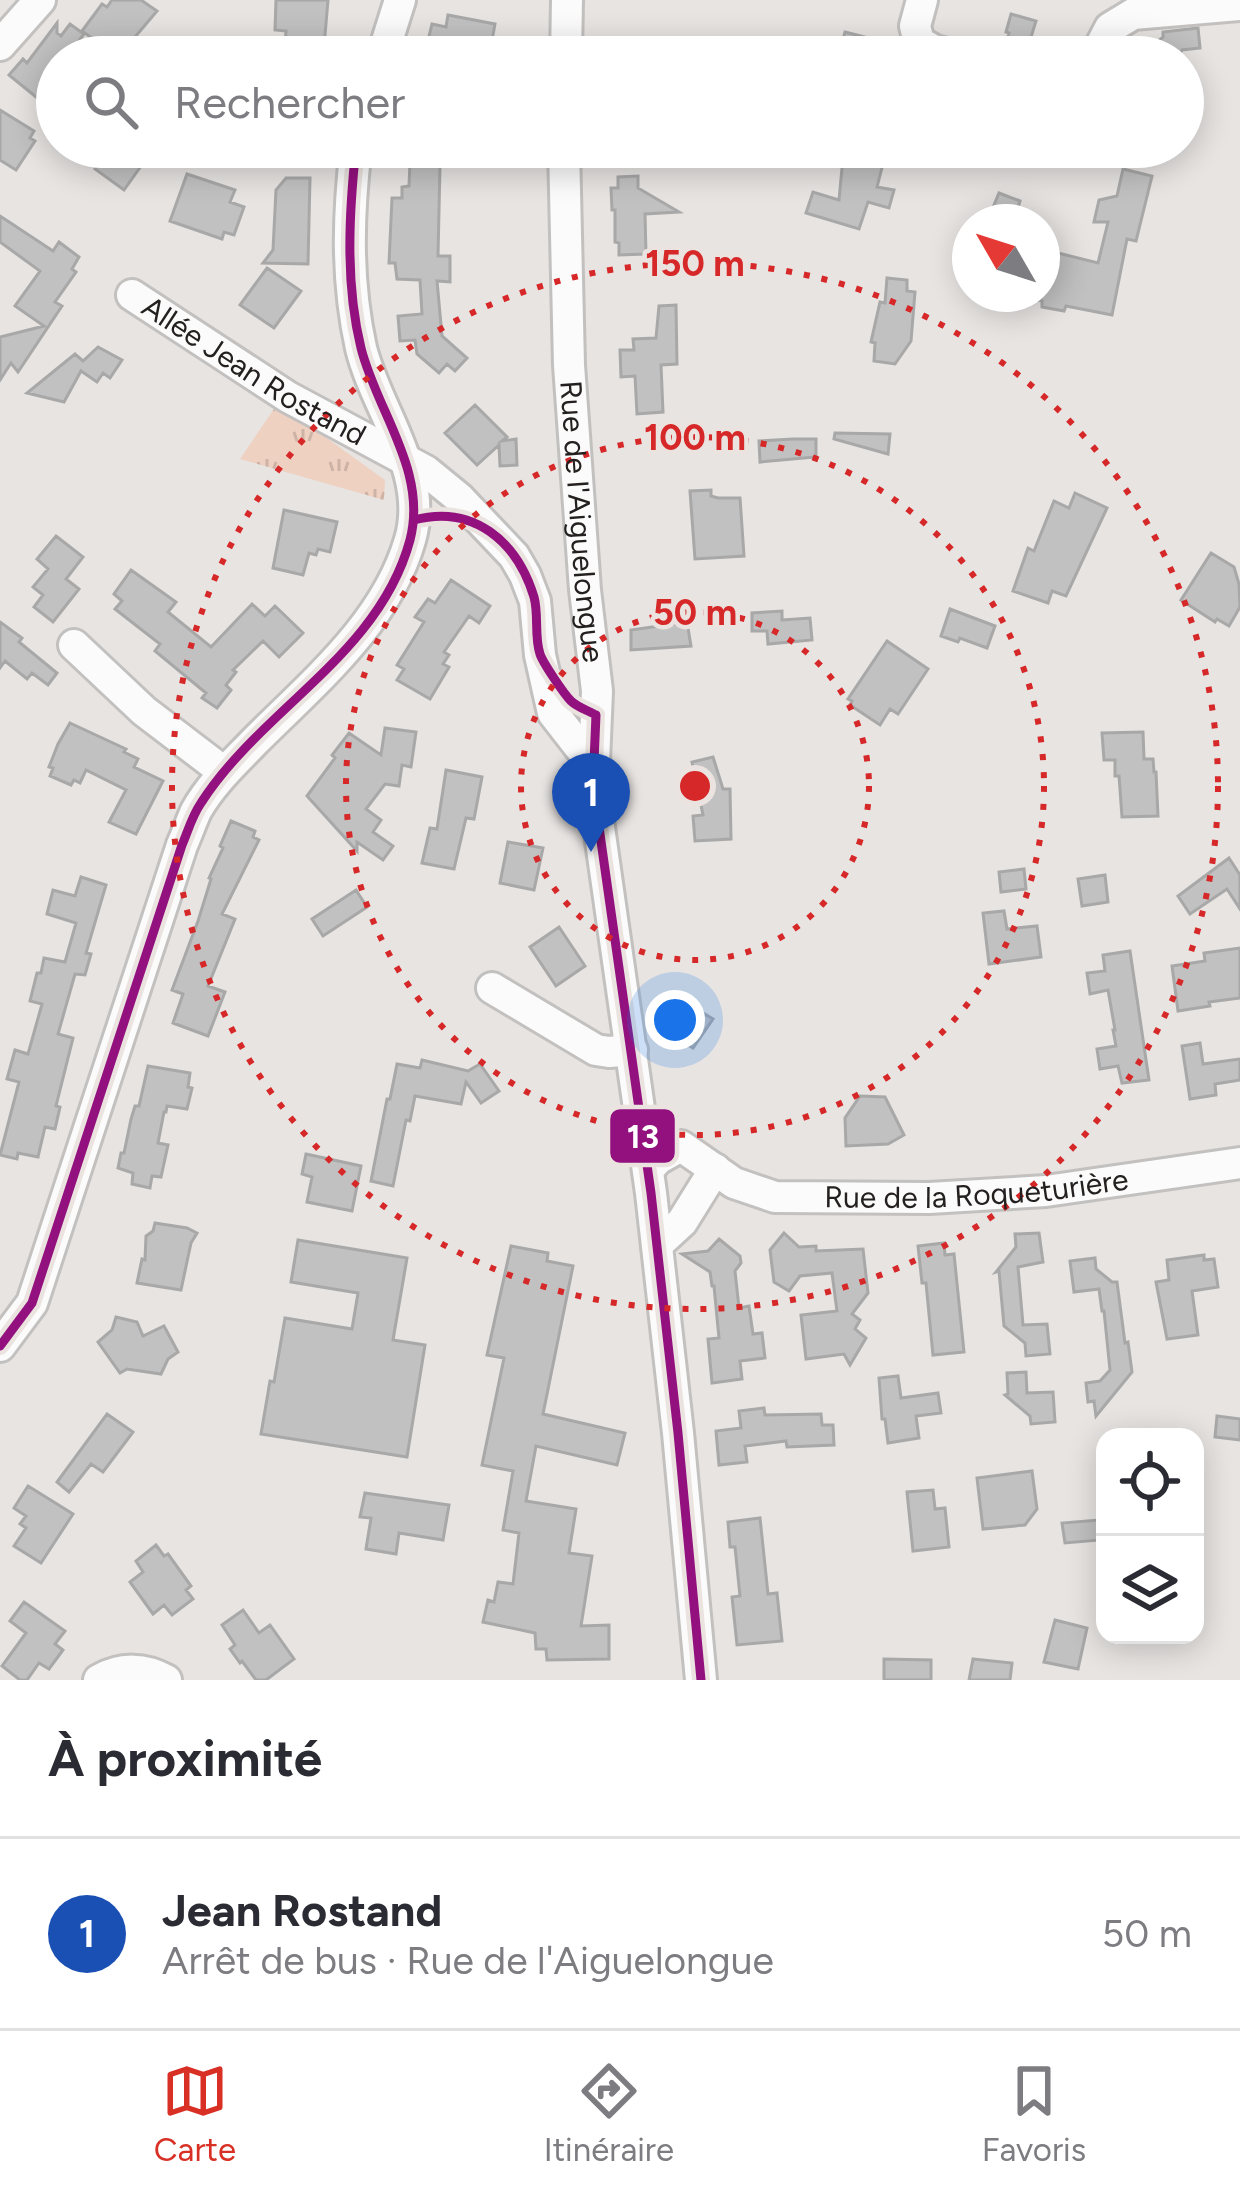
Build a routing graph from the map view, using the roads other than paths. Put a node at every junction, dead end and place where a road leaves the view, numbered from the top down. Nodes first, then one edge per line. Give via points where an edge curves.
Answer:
1 (40, 0) edge
2 (400, 0) edge
3 (567, 0) edge
4 (922, 0) edge
5 (1240, 5) edge
6 (389, 36) edge
7 (566, 36) edge
8 (918, 36) edge
9 (1106, 36) edge
10 (0, 45) edge
11 (354, 168) edge
12 (564, 168) edge
13 (132, 295) dead end
14 (408, 461) junction
15 (414, 520) junction
16 (491, 531) junction
17 (74, 645) dead end
18 (540, 656) junction
19 (596, 715) junction
20 (593, 760) junction
21 (224, 772) junction
22 (492, 988) dead end
23 (632, 1050) junction
24 (641, 1119) junction
25 (681, 1146) junction
26 (1240, 1163) edge
27 (715, 1169) junction
28 (650, 1182) junction
29 (692, 1207) junction
30 (657, 1245) junction
31 (0, 1346) edge
32 (100, 1680) edge
33 (166, 1680) edge
34 (701, 1680) edge

1 - 10 street
2 - 6 street
3 - 7 street
4 - 8 street
5 - 9 street via 1133,14
11 - 14 street via 348,215 356,326
12 - 19 street, Rue de l'Aiguelongue via 569,365
13 - 14 street, Allée Jean Rostand via 288,397
14 - 15 street
14 - 16 street, Allée Jean Rostand
15 - 16 street via 454,515
15 - 21 street via 394,581 358,636
16 - 18 street, Allée Jean Rostand via 525,574
17 - 21 street
18 - 19 street via 571,701
18 - 20 street, Allée Jean Rostand via 553,713
19 - 20 street, Rue de l'Aiguelongue
20 - 23 street, Rue de l'Aiguelongue
21 - 31 street via 182,845 32,1303
22 - 23 street via 596,1051
23 - 24 street, Rue de l'Aiguelongue
24 - 25 street, Rue de la Roqueturière
24 - 28 street, Rue de l'Aiguelongue
25 - 27 street, Rue de la Roqueturière
25 - 28 street via 658,1159
26 - 27 street, Rue de la Roqueturière via 1046,1191 929,1198 775,1197
27 - 29 street
28 - 29 street via 664,1204
28 - 30 street, Rue de l'Aiguelongue
29 - 30 street
30 - 34 street, Rue de l'Aiguelongue
32 - 33 street via 130,1670

